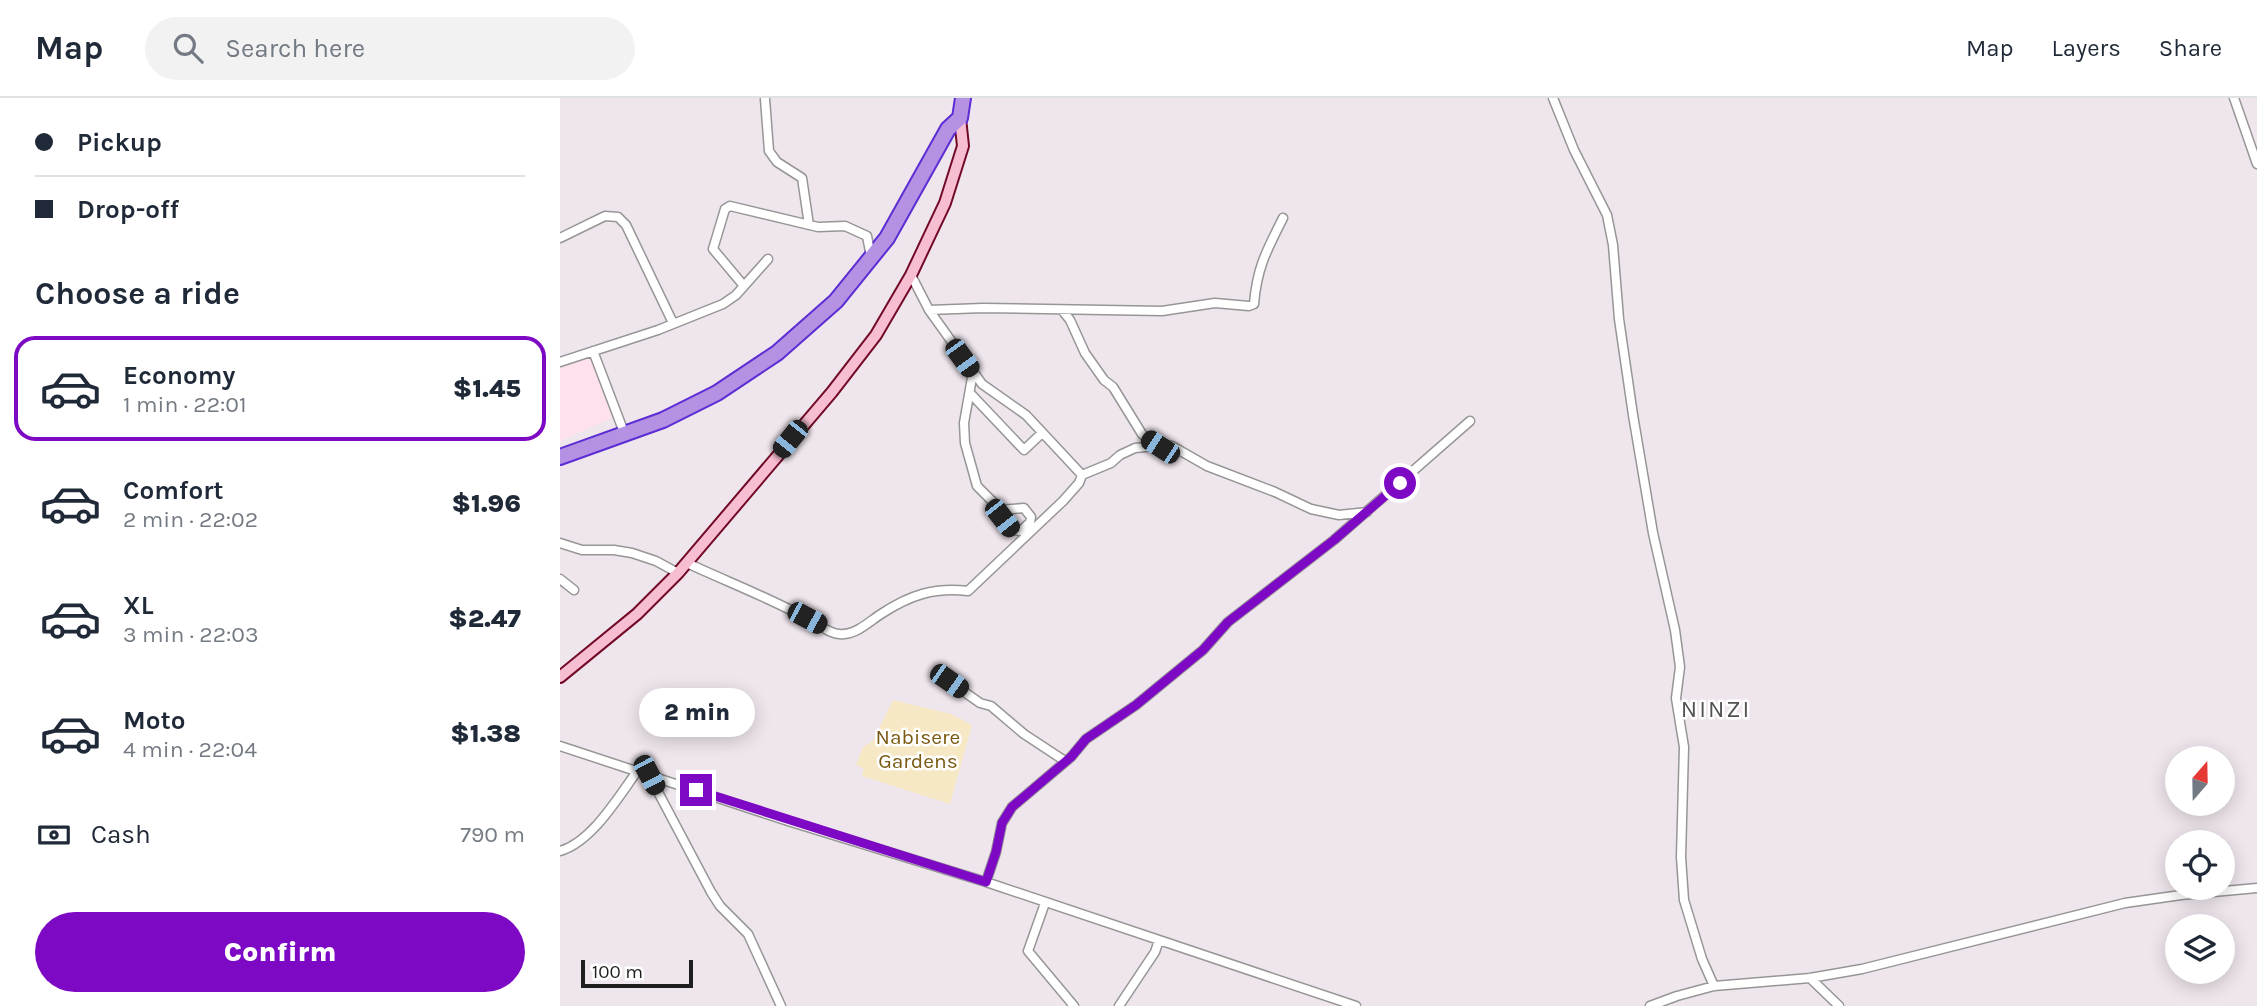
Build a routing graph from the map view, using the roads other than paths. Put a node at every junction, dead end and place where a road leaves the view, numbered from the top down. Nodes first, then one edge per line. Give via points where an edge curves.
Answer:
1 (963, 98) edge
2 (1553, 98) edge
3 (2234, 98) edge
4 (765, 99) edge
5 (960, 118) junction
6 (2257, 163) edge
7 (1283, 218) dead end
8 (809, 225) junction
9 (560, 238) edge
10 (871, 258) junction
11 (768, 259) dead end
12 (911, 275) junction
13 (744, 286) junction
14 (929, 310) junction
15 (1062, 310) junction
16 (673, 323) junction
17 (593, 352) junction
18 (560, 362) edge
19 (973, 372) junction
20 (970, 393) junction
21 (1470, 421) dead end
22 (1042, 433) junction
23 (625, 435) junction
24 (1160, 447) junction
25 (560, 457) edge
26 (1082, 475) junction
27 (999, 510) dead end
28 (1367, 512) junction
29 (560, 543) edge
30 (687, 563) junction
31 (678, 573) junction
32 (560, 579) edge
33 (575, 590) dead end
34 (560, 677) edge
35 (949, 681) dead end
36 (560, 746) edge
37 (1065, 761) junction
38 (638, 770) junction
39 (649, 775) junction
40 (560, 851) edge
41 (986, 882) junction
42 (2257, 888) edge
43 (1045, 903) junction
44 (1159, 940) junction
45 (1810, 978) junction
46 (1714, 986) junction
47 (781, 1006) edge
48 (1074, 1006) edge
49 (1119, 1006) edge
50 (1356, 1006) edge
51 (1650, 1006) edge
52 (1839, 1006) edge

1 - 5 highway
2 - 46 street via 1607,215 1613,245 1633,415 1680,667 1676,698 1684,747 1684,900
3 - 6 street
4 - 8 street via 769,151 802,178
5 - 10 highway via 948,129 892,230
5 - 12 street via 963,146 952,182
7 - 15 street via 1264,256 1252,306 1215,303 1162,311
8 - 10 street via 845,226 862,233 869,240
8 - 13 street via 728,207 713,249
9 - 16 street via 605,216 618,217
10 - 23 highway via 836,301 755,369 693,406
11 - 13 street
12 - 14 street
12 - 30 street via 855,364
13 - 16 street via 731,300
14 - 15 street
14 - 19 street
15 - 24 street via 1086,354 1142,434
16 - 17 street
17 - 18 street
17 - 23 street
19 - 20 street
19 - 22 street
20 - 22 street via 1024,450
20 - 27 street via 964,433 974,480
21 - 28 street
22 - 26 street
23 - 25 highway
24 - 26 street via 1135,448
24 - 28 street via 1172,446 1207,466 1311,509 1339,515
26 - 30 street via 1063,502 968,591 926,593 899,603 846,635 835,634 779,603
28 - 37 street via 1228,622 1203,650 1136,705 1086,739
29 - 31 street via 582,550 632,553
30 - 31 street
31 - 34 street via 637,614
32 - 33 street
35 - 37 street
36 - 38 street
37 - 41 street via 1006,815
38 - 39 street
38 - 40 street via 582,840
39 - 41 street
39 - 47 street via 711,892 756,946
41 - 43 street
42 - 45 street via 2124,903 1862,970
43 - 44 street
43 - 48 street via 1027,951
44 - 49 street
44 - 50 street
45 - 46 street
45 - 52 street
46 - 51 street

